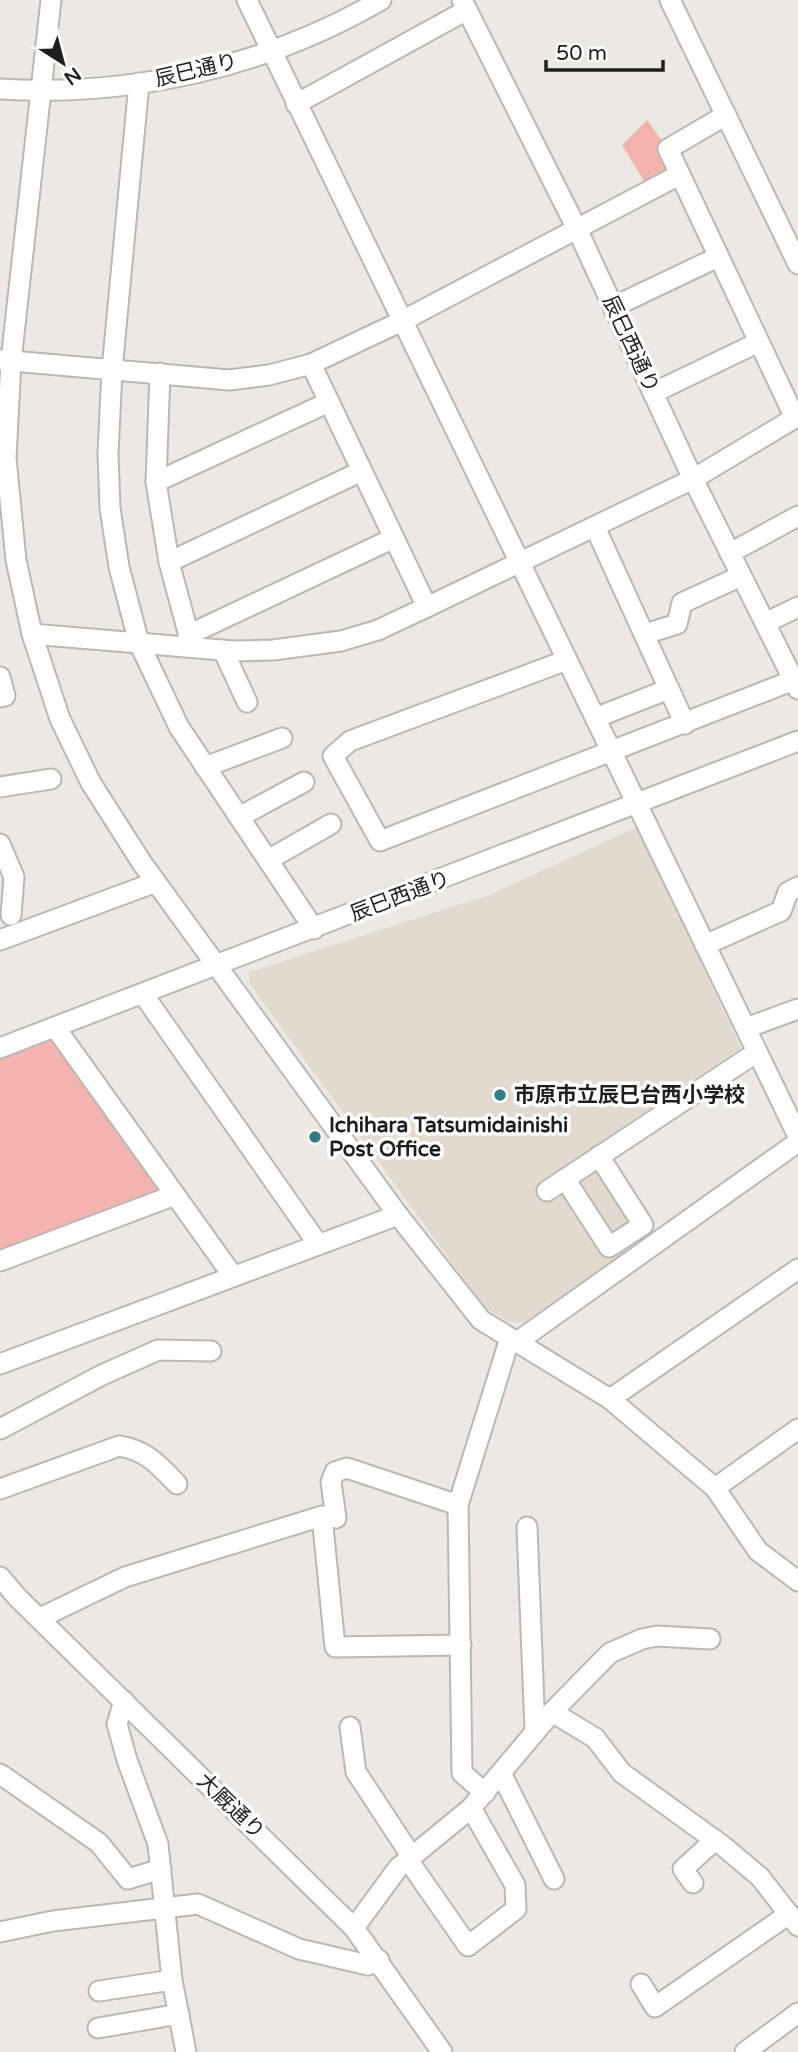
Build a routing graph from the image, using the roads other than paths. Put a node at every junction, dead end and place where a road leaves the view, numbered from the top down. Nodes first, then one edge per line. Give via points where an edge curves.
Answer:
1 (51, 0) edge
2 (247, 0) edge
3 (381, 0) edge
4 (670, 0) edge
5 (464, 5) edge
6 (271, 51) junction
7 (139, 83) junction
8 (0, 89) edge
9 (42, 91) junction
10 (296, 104) junction
11 (726, 115) junction
12 (679, 175) junction
13 (577, 229) junction
14 (718, 257) junction
15 (798, 264) edge
16 (613, 307) junction
17 (402, 321) junction
18 (759, 342) junction
19 (5, 360) edge
20 (311, 365) junction
21 (112, 370) junction
22 (160, 373) junction
23 (653, 393) junction
24 (329, 402) junction
25 (797, 417) edge
26 (362, 471) junction
27 (693, 479) junction
28 (156, 482) junction
29 (798, 516) edge
30 (595, 527) junction
31 (394, 538) junction
32 (730, 553) junction
33 (169, 562) junction
34 (520, 563) junction
35 (741, 576) junction
36 (427, 607) junction
37 (798, 607) edge
38 (765, 623) junction
39 (32, 634) junction
40 (645, 634) junction
41 (190, 641) junction
42 (139, 643) junction
43 (223, 650) junction
44 (567, 660) junction
45 (0, 677) edge
46 (796, 685) edge
47 (669, 689) junction
48 (0, 697) edge
49 (247, 702) dead end
50 (595, 718) junction
51 (685, 724) junction
52 (282, 737) dead end
53 (798, 741) edge
54 (612, 753) junction
55 (205, 767) junction
56 (51, 779) dead end
57 (304, 782) dead end
58 (0, 787) edge
59 (637, 804) junction
60 (239, 817) junction
61 (331, 824) dead end
62 (0, 844) edge
63 (268, 860) junction
64 (156, 882) junction
65 (798, 887) edge
66 (10, 915) dead end
67 (314, 929) junction
68 (0, 940) edge
69 (705, 945) junction
70 (218, 966) junction
71 (143, 994) junction
72 (798, 1009) edge
73 (55, 1027) junction
74 (746, 1028) junction
75 (0, 1048) edge
76 (757, 1052) junction
77 (798, 1136) edge
78 (798, 1142) edge
79 (599, 1157) junction
80 (565, 1179) junction
81 (547, 1191) dead end
82 (175, 1195) junction
83 (398, 1215) junction
84 (318, 1244) junction
85 (0, 1261) edge
86 (798, 1269) edge
87 (233, 1276) junction
88 (514, 1340) junction
89 (211, 1351) dead end
90 (0, 1364) edge
91 (610, 1399) junction
92 (0, 1429) edge
93 (798, 1429) edge
94 (177, 1485) dead end
95 (716, 1488) junction
96 (0, 1489) edge
97 (458, 1505) junction
98 (336, 1518) dead end
99 (527, 1527) dead end
100 (0, 1577) edge
101 (798, 1581) edge
102 (40, 1618) junction
103 (709, 1639) dead end
104 (461, 1645) junction
105 (124, 1701) junction
106 (552, 1712) junction
107 (350, 1727) dead end
108 (535, 1731) junction
109 (0, 1774) edge
110 (502, 1775) junction
111 (485, 1793) junction
112 (471, 1808) junction
113 (715, 1840) junction
114 (410, 1858) junction
115 (161, 1869) junction
116 (554, 1879) dead end
117 (693, 1883) dead end
118 (163, 1906) junction
119 (793, 1920) edge
120 (354, 1928) junction
121 (0, 1933) edge
122 (379, 1960) junction
123 (172, 1980) junction
124 (641, 1984) dead end
125 (99, 1991) dead end
126 (413, 2010) junction
127 (798, 2013) edge
128 (178, 2014) junction
129 (98, 2028) dead end
130 (186, 2052) edge
131 (425, 2052) edge
132 (442, 2052) edge
133 (745, 2052) edge

1 - 9 street
2 - 6 street
3 - 6 street, 辰巳通り
4 - 11 street
5 - 10 street
5 - 13 street, 辰巳西通り
6 - 7 street, 辰巳通り via 233,64
6 - 10 street
7 - 9 street, 辰巳通り
7 - 21 street
8 - 9 street, 辰巳通り
9 - 19 street
10 - 17 street
11 - 12 street via 668,149
11 - 15 street
12 - 13 street
12 - 14 street
13 - 16 street, 辰巳西通り
13 - 17 street
14 - 16 street
14 - 18 street
16 - 23 street, 辰巳西通り
17 - 20 street
17 - 34 street
18 - 23 street
18 - 25 street
19 - 21 street
19 - 39 street via 9,502
20 - 22 street via 229,380
20 - 24 street
21 - 22 street
21 - 42 street via 110,508 119,567
22 - 28 street
23 - 27 street, 辰巳西通り
24 - 26 street
24 - 28 street
25 - 27 street
26 - 31 street
26 - 33 street
27 - 30 street
27 - 32 street, 辰巳西通り
28 - 33 street
29 - 32 street
30 - 34 street
30 - 40 street
31 - 36 street
31 - 41 street
32 - 35 street, 辰巳西通り
33 - 41 street
34 - 36 street
34 - 44 street
35 - 38 street, 辰巳西通り
35 - 40 street via 682,603 677,624
36 - 43 street via 341,641 273,650
37 - 38 street
38 - 46 street, 辰巳西通り
39 - 42 street
39 - 64 street via 60,719 91,783
40 - 47 street
41 - 42 street
41 - 43 street
42 - 55 street via 179,727
43 - 49 street
44 - 50 street
44 - 54 street via 350,741 333,756 380,841
45 - 48 street via 5,696
46 - 51 street
47 - 50 street
47 - 51 street
50 - 54 street
51 - 54 street
52 - 55 street
53 - 59 street, 辰巳西通り
54 - 59 street
55 - 60 street
56 - 58 street
57 - 60 street
59 - 67 street, 辰巳西通り
59 - 69 street
60 - 63 street
61 - 63 street
62 - 66 street via 14,877
63 - 67 street
64 - 68 street
64 - 70 street
65 - 69 street via 788,892 781,911
67 - 70 street, 辰巳西通り
69 - 74 street
70 - 71 street, 辰巳西通り
70 - 83 street
71 - 73 street, 辰巳西通り
71 - 84 street
72 - 74 street
73 - 75 street, 辰巳西通り
73 - 82 street
74 - 76 street
76 - 77 street
76 - 79 street
78 - 88 street
79 - 80 street
79 - 80 street via 643,1225 609,1247
80 - 81 street
82 - 85 street
82 - 87 street
83 - 84 street
83 - 88 street via 481,1320
84 - 87 street
86 - 91 street
87 - 90 street
88 - 91 street
88 - 97 street
89 - 92 street via 158,1350
91 - 95 street
93 - 95 street
94 - 96 street via 154,1459 119,1446
95 - 101 street via 758,1551
97 - 98 street via 347,1468 335,1472 331,1482
97 - 104 street
99 - 108 street
100 - 102 street, 大厩通り
102 - 104 street via 125,1577 322,1516 335,1647
102 - 105 street, 大厩通り
103 - 106 street via 657,1636 610,1653
104 - 111 street via 463,1773
105 - 115 street via 117,1724 158,1844
105 - 120 street, 大厩通り
106 - 108 street
106 - 113 street via 595,1738 622,1773
107 - 114 street via 356,1772
108 - 110 street
109 - 115 street via 99,1843 128,1879
110 - 111 street
110 - 116 street
111 - 112 street
112 - 114 street
112 - 114 street via 515,1885 516,1909 468,1946
113 - 117 street via 683,1869
113 - 119 street via 760,1877
114 - 120 street
115 - 118 street
118 - 121 street
118 - 122 street via 198,1904 299,1949 368,1965
118 - 123 street
119 - 124 street via 655,2007
120 - 122 street, 大厩通り
122 - 126 street, 大厩通り
123 - 125 street
123 - 128 street
126 - 131 street
126 - 132 street, 大厩通り
127 - 133 street
128 - 129 street
128 - 130 street

